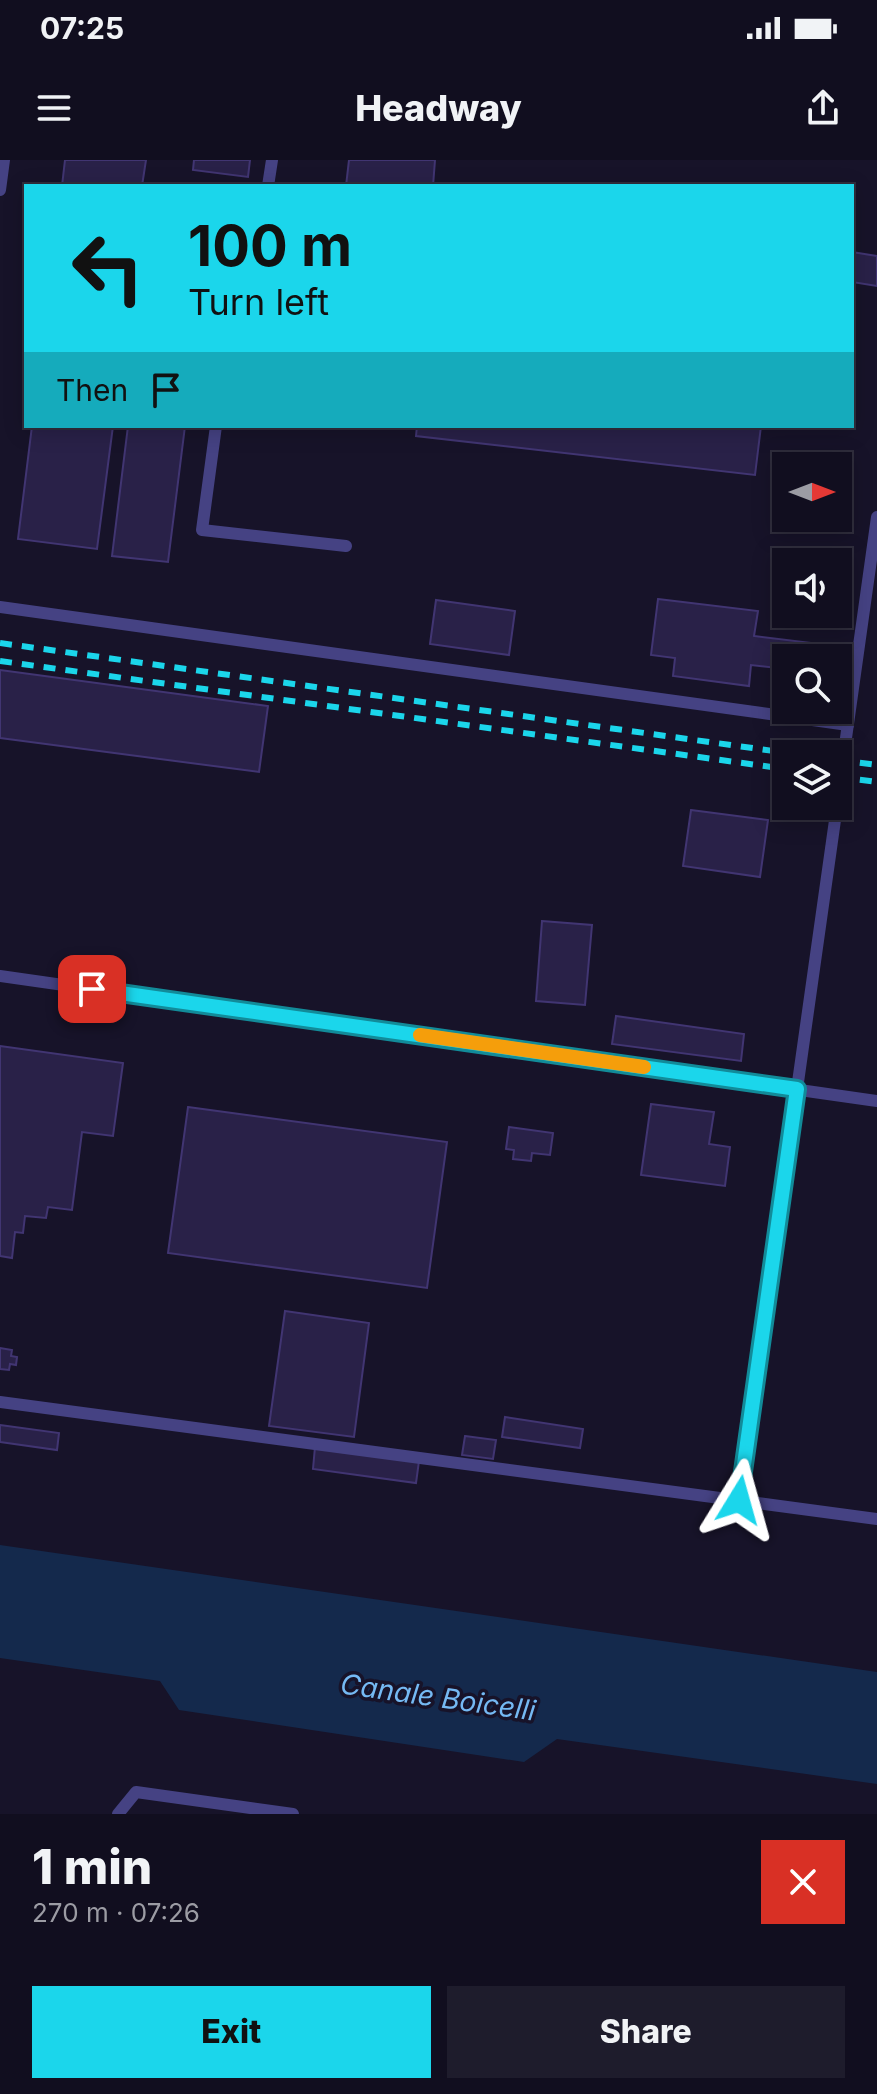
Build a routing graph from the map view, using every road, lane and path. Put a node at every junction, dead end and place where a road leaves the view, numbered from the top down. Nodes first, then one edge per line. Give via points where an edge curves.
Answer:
1 (4, 160) edge
2 (272, 160) edge
3 (268, 184) edge
4 (0, 190) edge
5 (216, 428) edge
6 (877, 517) edge
7 (346, 546) dead end
8 (0, 607) edge
9 (848, 725) junction
10 (846, 740) edge
11 (835, 820) edge
12 (0, 976) edge
13 (797, 1089) junction
14 (877, 1101) edge
15 (0, 1402) edge
16 (739, 1500) junction
17 (877, 1519) edge
18 (118, 1814) edge
19 (293, 1814) edge

1 - 4 lane
2 - 3 lane
5 - 7 lane via 202,530
6 - 9 lane
8 - 9 lane
9 - 10 lane
11 - 13 lane
12 - 13 lane
13 - 14 lane
13 - 16 lane
15 - 16 lane
16 - 17 lane
18 - 19 lane via 136,1792

